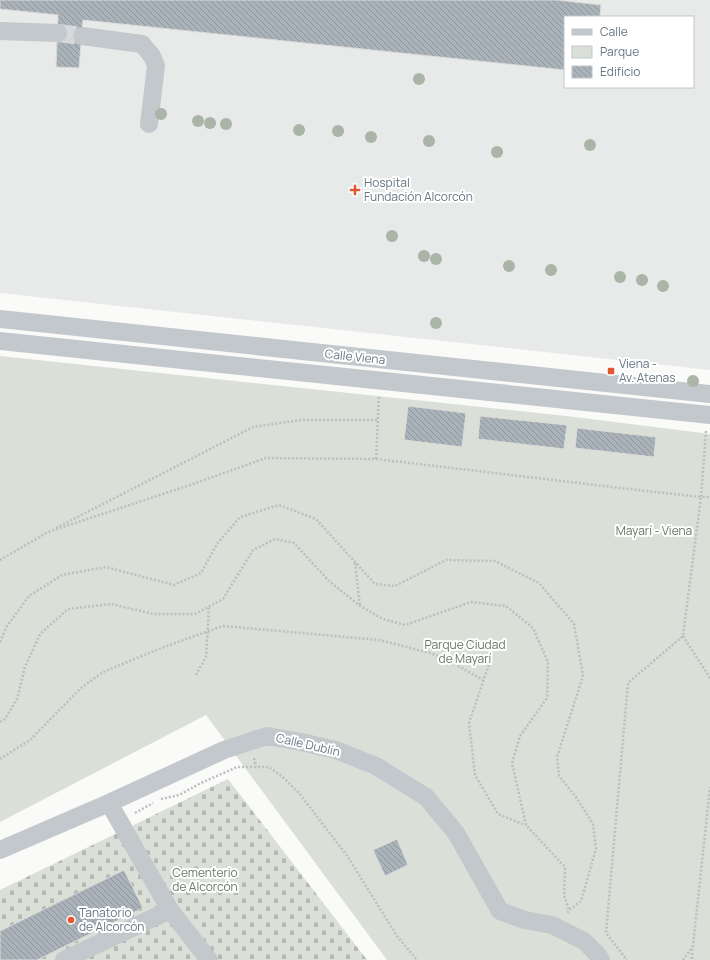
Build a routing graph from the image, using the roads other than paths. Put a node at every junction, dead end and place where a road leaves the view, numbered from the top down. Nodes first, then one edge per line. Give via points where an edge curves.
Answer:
1 (0, 31) edge
2 (58, 33) tunnel mouth
3 (82, 36) tunnel mouth
4 (149, 124) dead end
5 (0, 319) edge
6 (0, 341) edge
7 (710, 394) edge
8 (709, 415) edge
9 (109, 803) junction
10 (0, 850) edge
11 (170, 910) junction
12 (64, 960) edge
13 (209, 960) edge
14 (600, 960) edge

1 - 2 street
3 - 4 street via 142,44 152,56 156,66
5 - 7 street, Calle Viena
6 - 8 street, Calle Viena
9 - 10 street, Calle Dublín
9 - 11 street
9 - 14 street, Calle Dublín via 224,750 267,736 336,750 376,766 426,797 456,833 500,911 525,920 552,925 584,941
11 - 12 street
11 - 13 street

